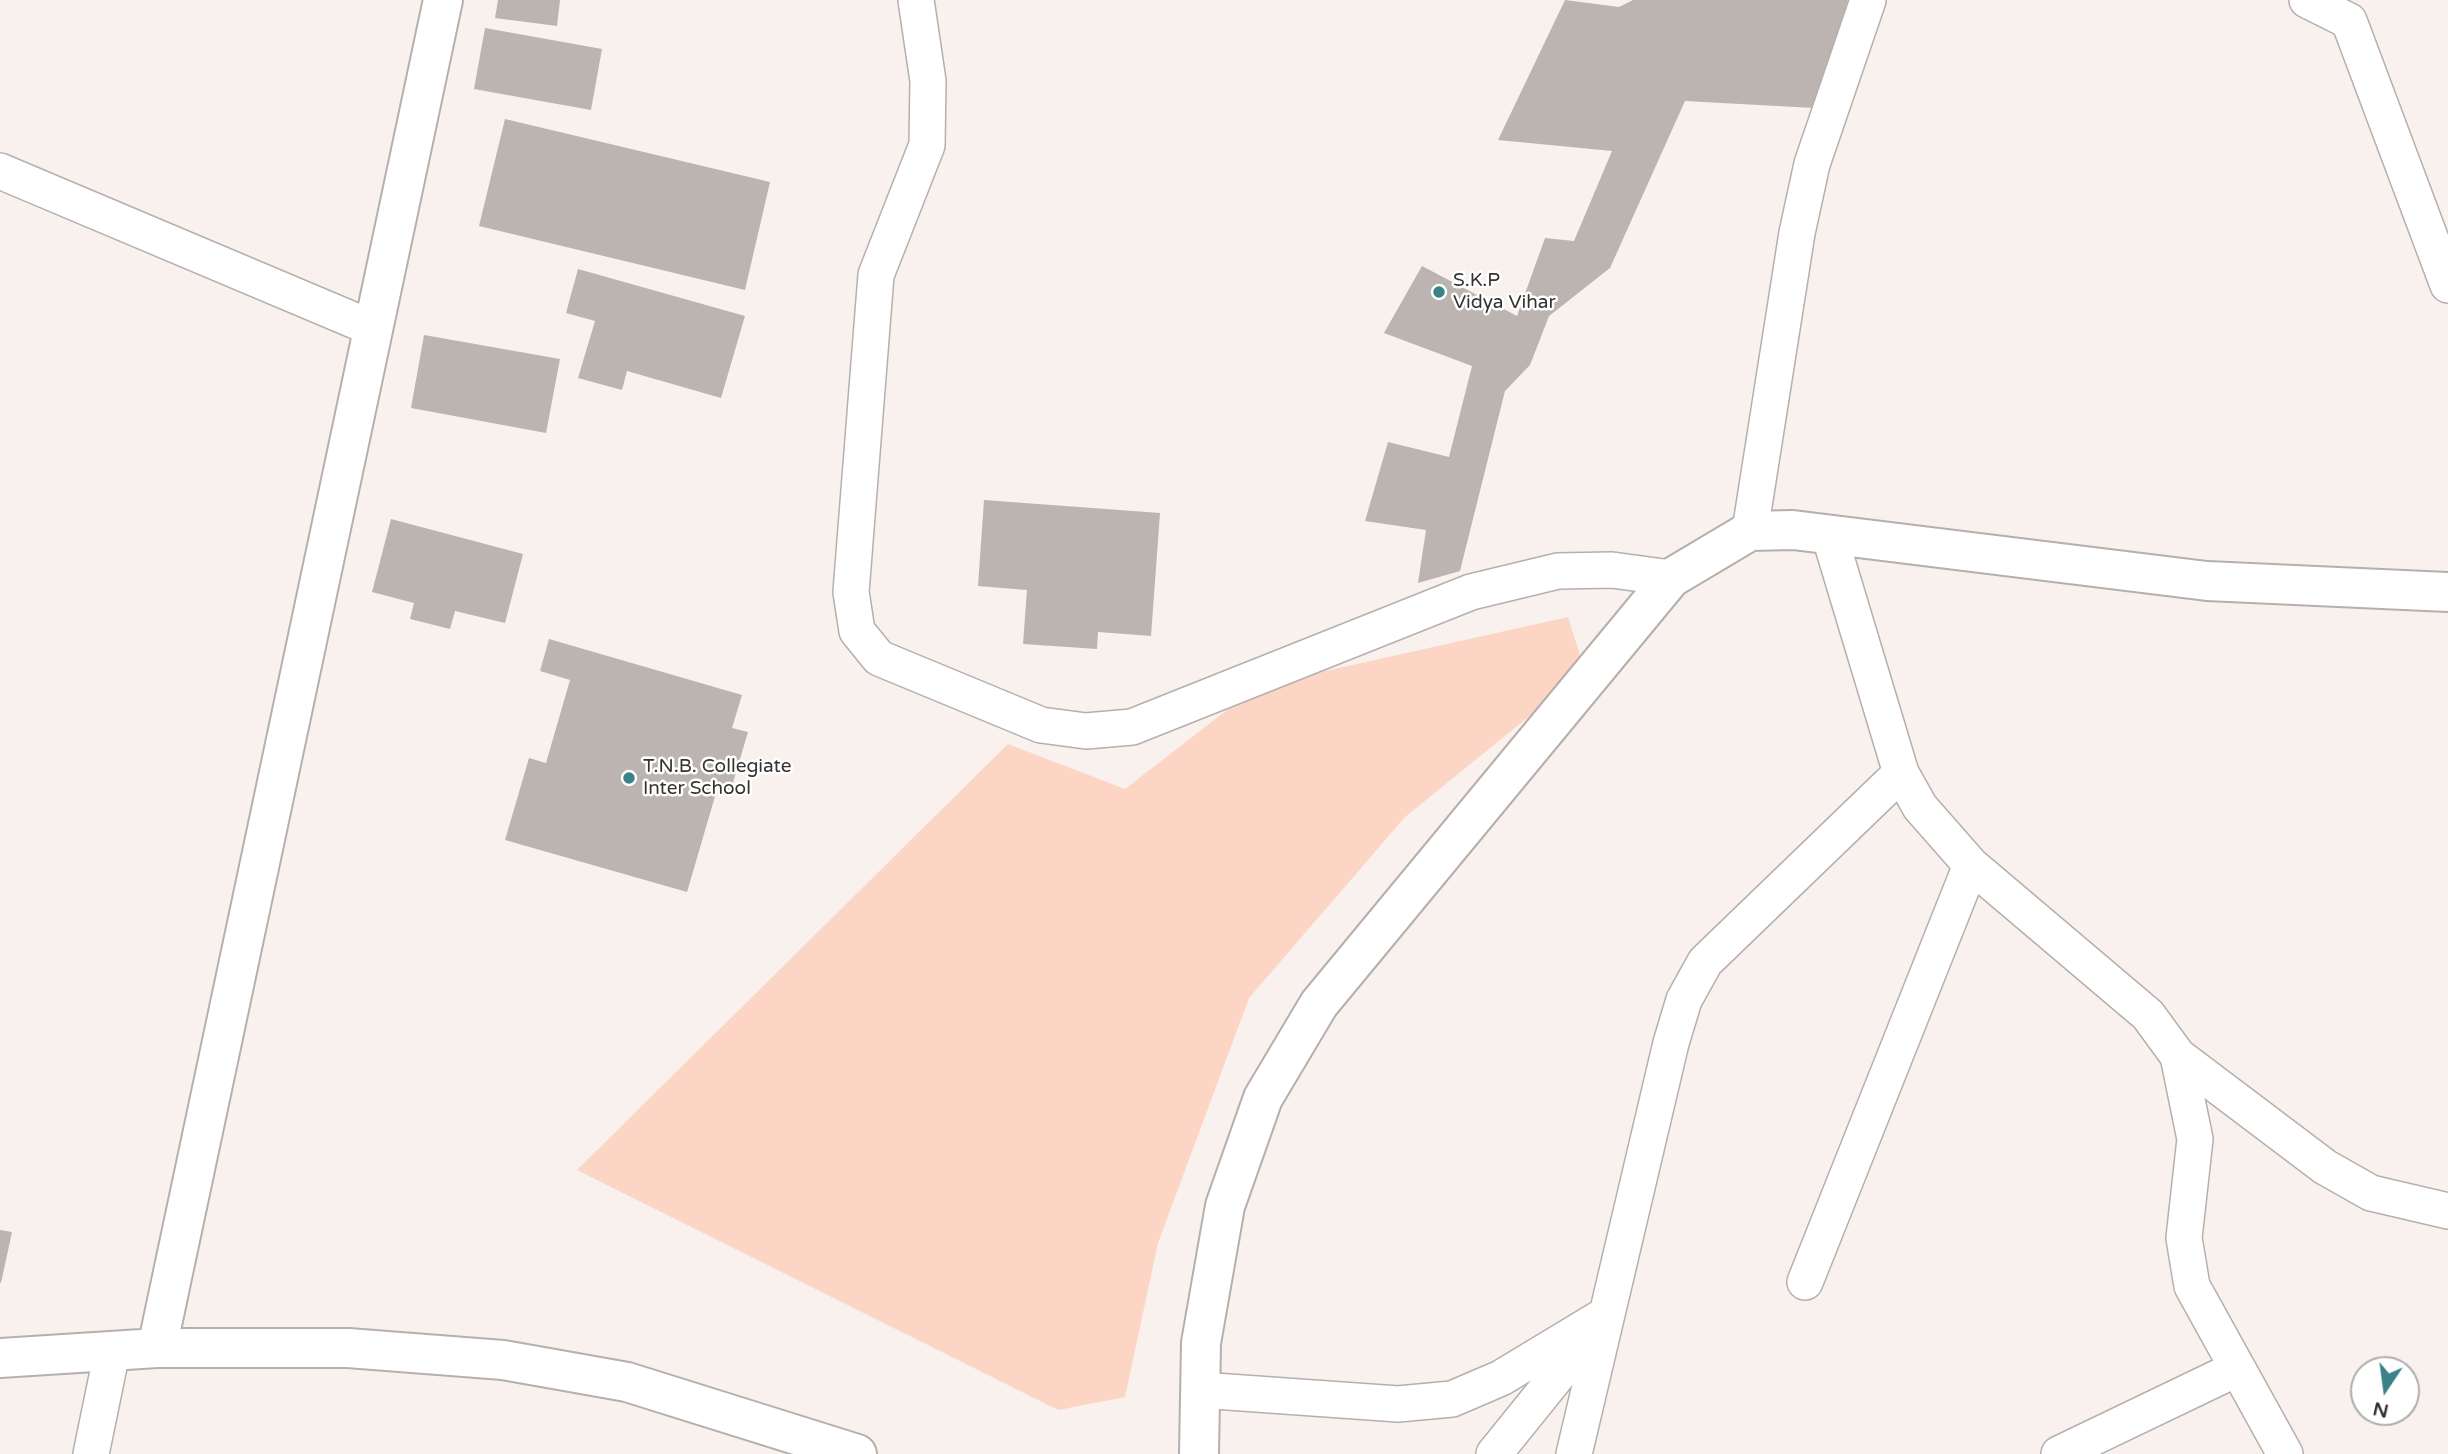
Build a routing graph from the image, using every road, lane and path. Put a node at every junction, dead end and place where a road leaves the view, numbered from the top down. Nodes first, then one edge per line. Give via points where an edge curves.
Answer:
1 (443, 0) edge
2 (916, 0) edge
3 (1868, 0) edge
4 (2307, 0) edge
5 (0, 171) edge
6 (2448, 285) edge
7 (372, 328) junction
8 (1750, 531) junction
9 (1829, 534) junction
10 (1671, 578) junction
11 (2448, 593) edge
12 (1901, 773) junction
13 (1971, 865) junction
14 (2178, 1056) junction
15 (2448, 1211) edge
16 (1805, 1282) dead end
17 (1607, 1314) junction
18 (157, 1348) junction
19 (112, 1352) junction
20 (0, 1358) edge
21 (2236, 1369) junction
22 (1200, 1390) junction
23 (91, 1454) edge
24 (857, 1454) edge
25 (1199, 1454) edge
26 (1494, 1454) edge
27 (1574, 1454) edge
28 (2059, 1454) edge
29 (2285, 1454) edge

1 - 7 main road
2 - 10 street via 928,81 927,145 876,275 851,592 858,631 879,658 1041,725 1086,731 1132,727 1471,592 1558,571 1612,570
3 - 8 street via 1838,80 1799,221
4 - 6 street via 2349,21
5 - 7 street
7 - 18 main road
8 - 9 main road
8 - 10 main road
9 - 11 main road via 2207,581
9 - 12 street
10 - 22 main road via 1319,1004 1263,1098 1225,1206 1201,1343
12 - 13 street via 1920,807
12 - 17 street via 1705,962 1684,1000
13 - 14 street via 2148,1015
13 - 16 street
14 - 15 street via 2325,1167 2371,1193
14 - 21 street via 2195,1139 2185,1238 2192,1286
17 - 22 street via 1502,1378 1452,1399 1398,1404
17 - 26 street
17 - 27 street
18 - 19 main road
18 - 24 main road via 348,1348 503,1360 627,1382
19 - 20 main road
19 - 23 street
21 - 28 street
21 - 29 street
22 - 25 main road

